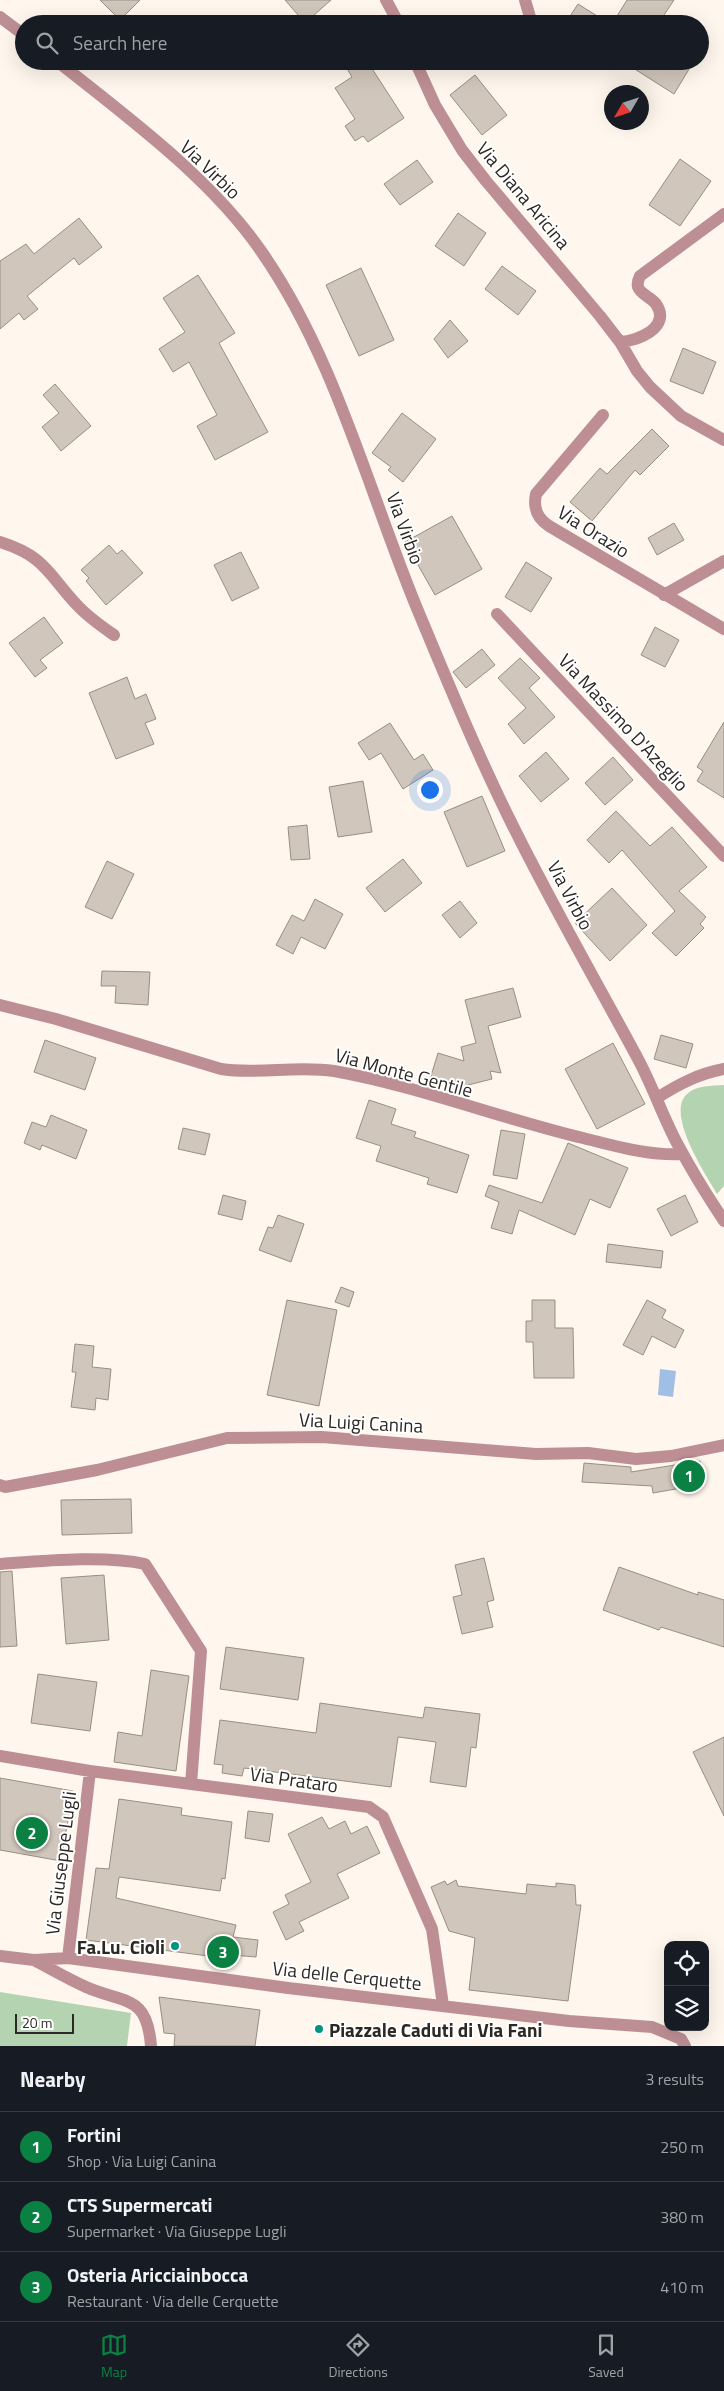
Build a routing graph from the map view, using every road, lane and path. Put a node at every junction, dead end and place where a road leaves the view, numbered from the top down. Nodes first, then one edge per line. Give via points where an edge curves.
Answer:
1 (386, 0) edge
2 (525, 0) edge
3 (394, 15) edge
4 (529, 15) edge
5 (0, 17) edge
6 (15, 28) edge
7 (68, 70) edge
8 (419, 70) edge
9 (724, 214) edge
10 (620, 342) junction
11 (603, 415) dead end
12 (724, 440) edge
13 (0, 542) edge
14 (724, 561) edge
15 (664, 595) junction
16 (497, 614) dead end
17 (724, 629) edge
18 (114, 635) dead end
19 (724, 856) edge
20 (0, 1005) edge
21 (724, 1069) edge
22 (657, 1098) junction
23 (683, 1154) junction
24 (724, 1221) edge
25 (724, 1445) edge
26 (0, 1485) edge
27 (0, 1564) edge
28 (0, 1756) edge
29 (90, 1771) junction
30 (191, 1784) junction
31 (0, 1956) edge
32 (68, 1958) junction
33 (34, 1960) junction
34 (443, 2005) junction
35 (151, 2046) edge
36 (686, 2046) edge

1 - 3 street
2 - 4 street
5 - 6 street
7 - 22 street, Via Virbio via 211,192 248,232 286,289 339,403 403,576 476,749 535,869
8 - 10 street, Via Diana Aricina via 435,105 468,157
9 - 10 street via 640,276 639,289 656,304 659,319 654,329 644,337
10 - 12 street, Via Diana Aricina via 637,371 663,401 692,423
11 - 15 street, Via Orazio via 540,488 536,494 535,509 549,526
13 - 18 street via 31,554 41,562 79,607
14 - 15 street
15 - 17 street, Via Orazio
16 - 19 street, Via Massimo D'Azeglio
20 - 23 street, Via Monte Gentile via 221,1069 247,1072 294,1068 334,1071 615,1146 652,1154
21 - 22 street via 702,1073
22 - 23 street, Via Virbio
23 - 24 street, Via Virbio
25 - 26 street, Via Luigi Canina via 671,1456 636,1459 588,1453 536,1454 322,1437 227,1438 97,1470 6,1487
27 - 30 street via 84,1561 145,1564 201,1651
28 - 29 street, Via Prataro
29 - 30 street, Via Prataro
29 - 32 street, Via Giuseppe Lugli
30 - 34 street, Via Prataro via 370,1808 384,1817 432,1929
31 - 33 street, Via delle Cerquette
32 - 33 street, Via delle Cerquette
32 - 34 street, Via delle Cerquette via 260,1985
33 - 35 street via 86,1987 132,2003 147,2022
34 - 36 street, Via delle Cerquette via 569,2021 652,2027 681,2039

